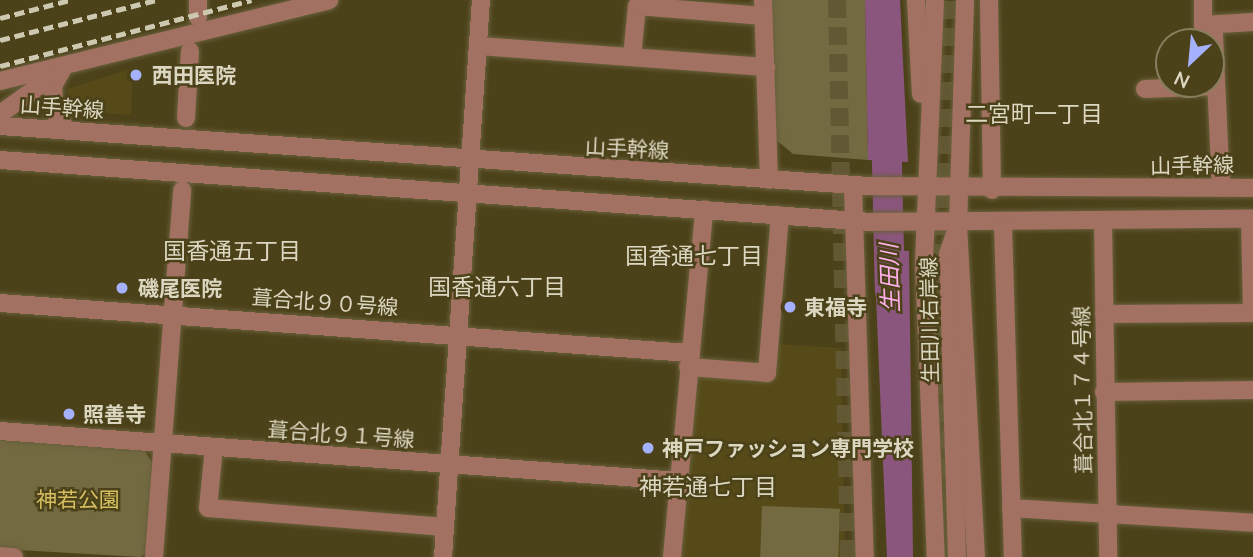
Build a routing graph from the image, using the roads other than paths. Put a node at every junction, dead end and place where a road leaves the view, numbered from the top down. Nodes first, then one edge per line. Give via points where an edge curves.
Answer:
1 (329, 0) edge
2 (481, 0) edge
3 (916, 0) edge
4 (935, 0) edge
5 (965, 0) edge
6 (989, 0) edge
7 (1203, 0) edge
8 (763, 8) edge
9 (1253, 22) edge
10 (1202, 25) junction
11 (1206, 28) edge
12 (478, 46) junction
13 (190, 51) dead end
14 (632, 57) junction
15 (766, 67) junction
16 (62, 70) junction
17 (0, 81) edge
18 (1145, 89) dead end
19 (1155, 89) edge
20 (1217, 98) edge
21 (0, 114) edge
22 (186, 118) dead end
23 (0, 126) edge
24 (67, 130) junction
25 (926, 136) junction
26 (0, 160) edge
27 (469, 162) junction
28 (769, 180) junction
29 (861, 186) junction
30 (917, 188) junction
31 (1221, 188) junction
32 (1253, 188) edge
33 (960, 189) junction
34 (182, 190) dead end
35 (992, 190) junction
36 (469, 191) junction
37 (704, 209) junction
38 (780, 216) junction
39 (1252, 219) edge
40 (863, 221) junction
41 (1103, 222) junction
42 (917, 224) junction
43 (958, 225) junction
44 (1003, 225) junction
45 (0, 303) edge
46 (173, 314) junction
47 (1104, 314) junction
48 (460, 335) junction
49 (688, 360) junction
50 (1253, 390) edge
51 (1104, 392) junction
52 (0, 432) edge
53 (164, 444) junction
54 (214, 447) junction
55 (450, 465) junction
56 (679, 481) junction
57 (1011, 508) junction
58 (1107, 516) junction
59 (1253, 523) edge
60 (445, 527) junction
61 (0, 556) edge
62 (13, 557) edge
63 (155, 557) edge
64 (443, 557) edge
65 (672, 557) edge
66 (865, 557) edge
67 (936, 557) edge
68 (957, 557) edge
69 (976, 557) edge
70 (1013, 557) edge
71 (1108, 557) edge

1 - 16 street
2 - 12 street
3 - 25 street
4 - 25 street, 生田川右岸線
5 - 33 street, 生田川右岸線
6 - 35 street
7 - 10 street
8 - 14 street via 637,6
8 - 15 street
9 - 10 street
10 - 11 street
12 - 14 street
12 - 27 street
13 - 22 street
14 - 15 street
15 - 28 street
16 - 17 street
16 - 21 street
16 - 24 street via 53,86 55,113
18 - 19 street
20 - 31 street
23 - 24 street, 山手幹線
24 - 27 street, 山手幹線
25 - 30 street, 生田川右岸線
26 - 36 street
27 - 28 street, 山手幹線
27 - 36 street
28 - 29 street, 山手幹線
29 - 30 street, 山手幹線
29 - 40 street
30 - 33 street, 山手幹線
30 - 42 street, 生田川右岸線
31 - 32 street, 山手幹線
31 - 35 street, 山手幹線
33 - 35 street, 山手幹線
33 - 43 street, 生田川右岸線
34 - 46 street
36 - 37 street
36 - 48 street
37 - 38 street
37 - 49 street
38 - 40 street
38 - 49 street, 葺合北９０号線 via 767,373
39 - 41 street
39 - 47 street via 1252,313
40 - 42 street
40 - 66 street
41 - 44 street
41 - 47 street, 葺合北１７４号線
42 - 43 street
42 - 67 street, 生田川右岸線
43 - 44 street
43 - 68 street, 生田川右岸線 via 948,254
43 - 69 street
44 - 57 street
45 - 46 street, 葺合北９０号線
46 - 48 street, 葺合北９０号線
46 - 53 street
47 - 51 street, 葺合北１７４号線
48 - 49 street, 葺合北９０号線
48 - 55 street
49 - 56 street
50 - 51 street
51 - 58 street, 葺合北１７４号線
52 - 53 street, 葺合北９１号線
53 - 54 street, 葺合北９１号線
53 - 63 street
54 - 55 street, 葺合北９１号線
54 - 60 street via 208,508
55 - 56 street, 葺合北９１号線
55 - 60 street
56 - 65 street
57 - 58 street
57 - 70 street
58 - 59 street
58 - 71 street, 葺合北１７４号線
60 - 64 street
61 - 62 street

